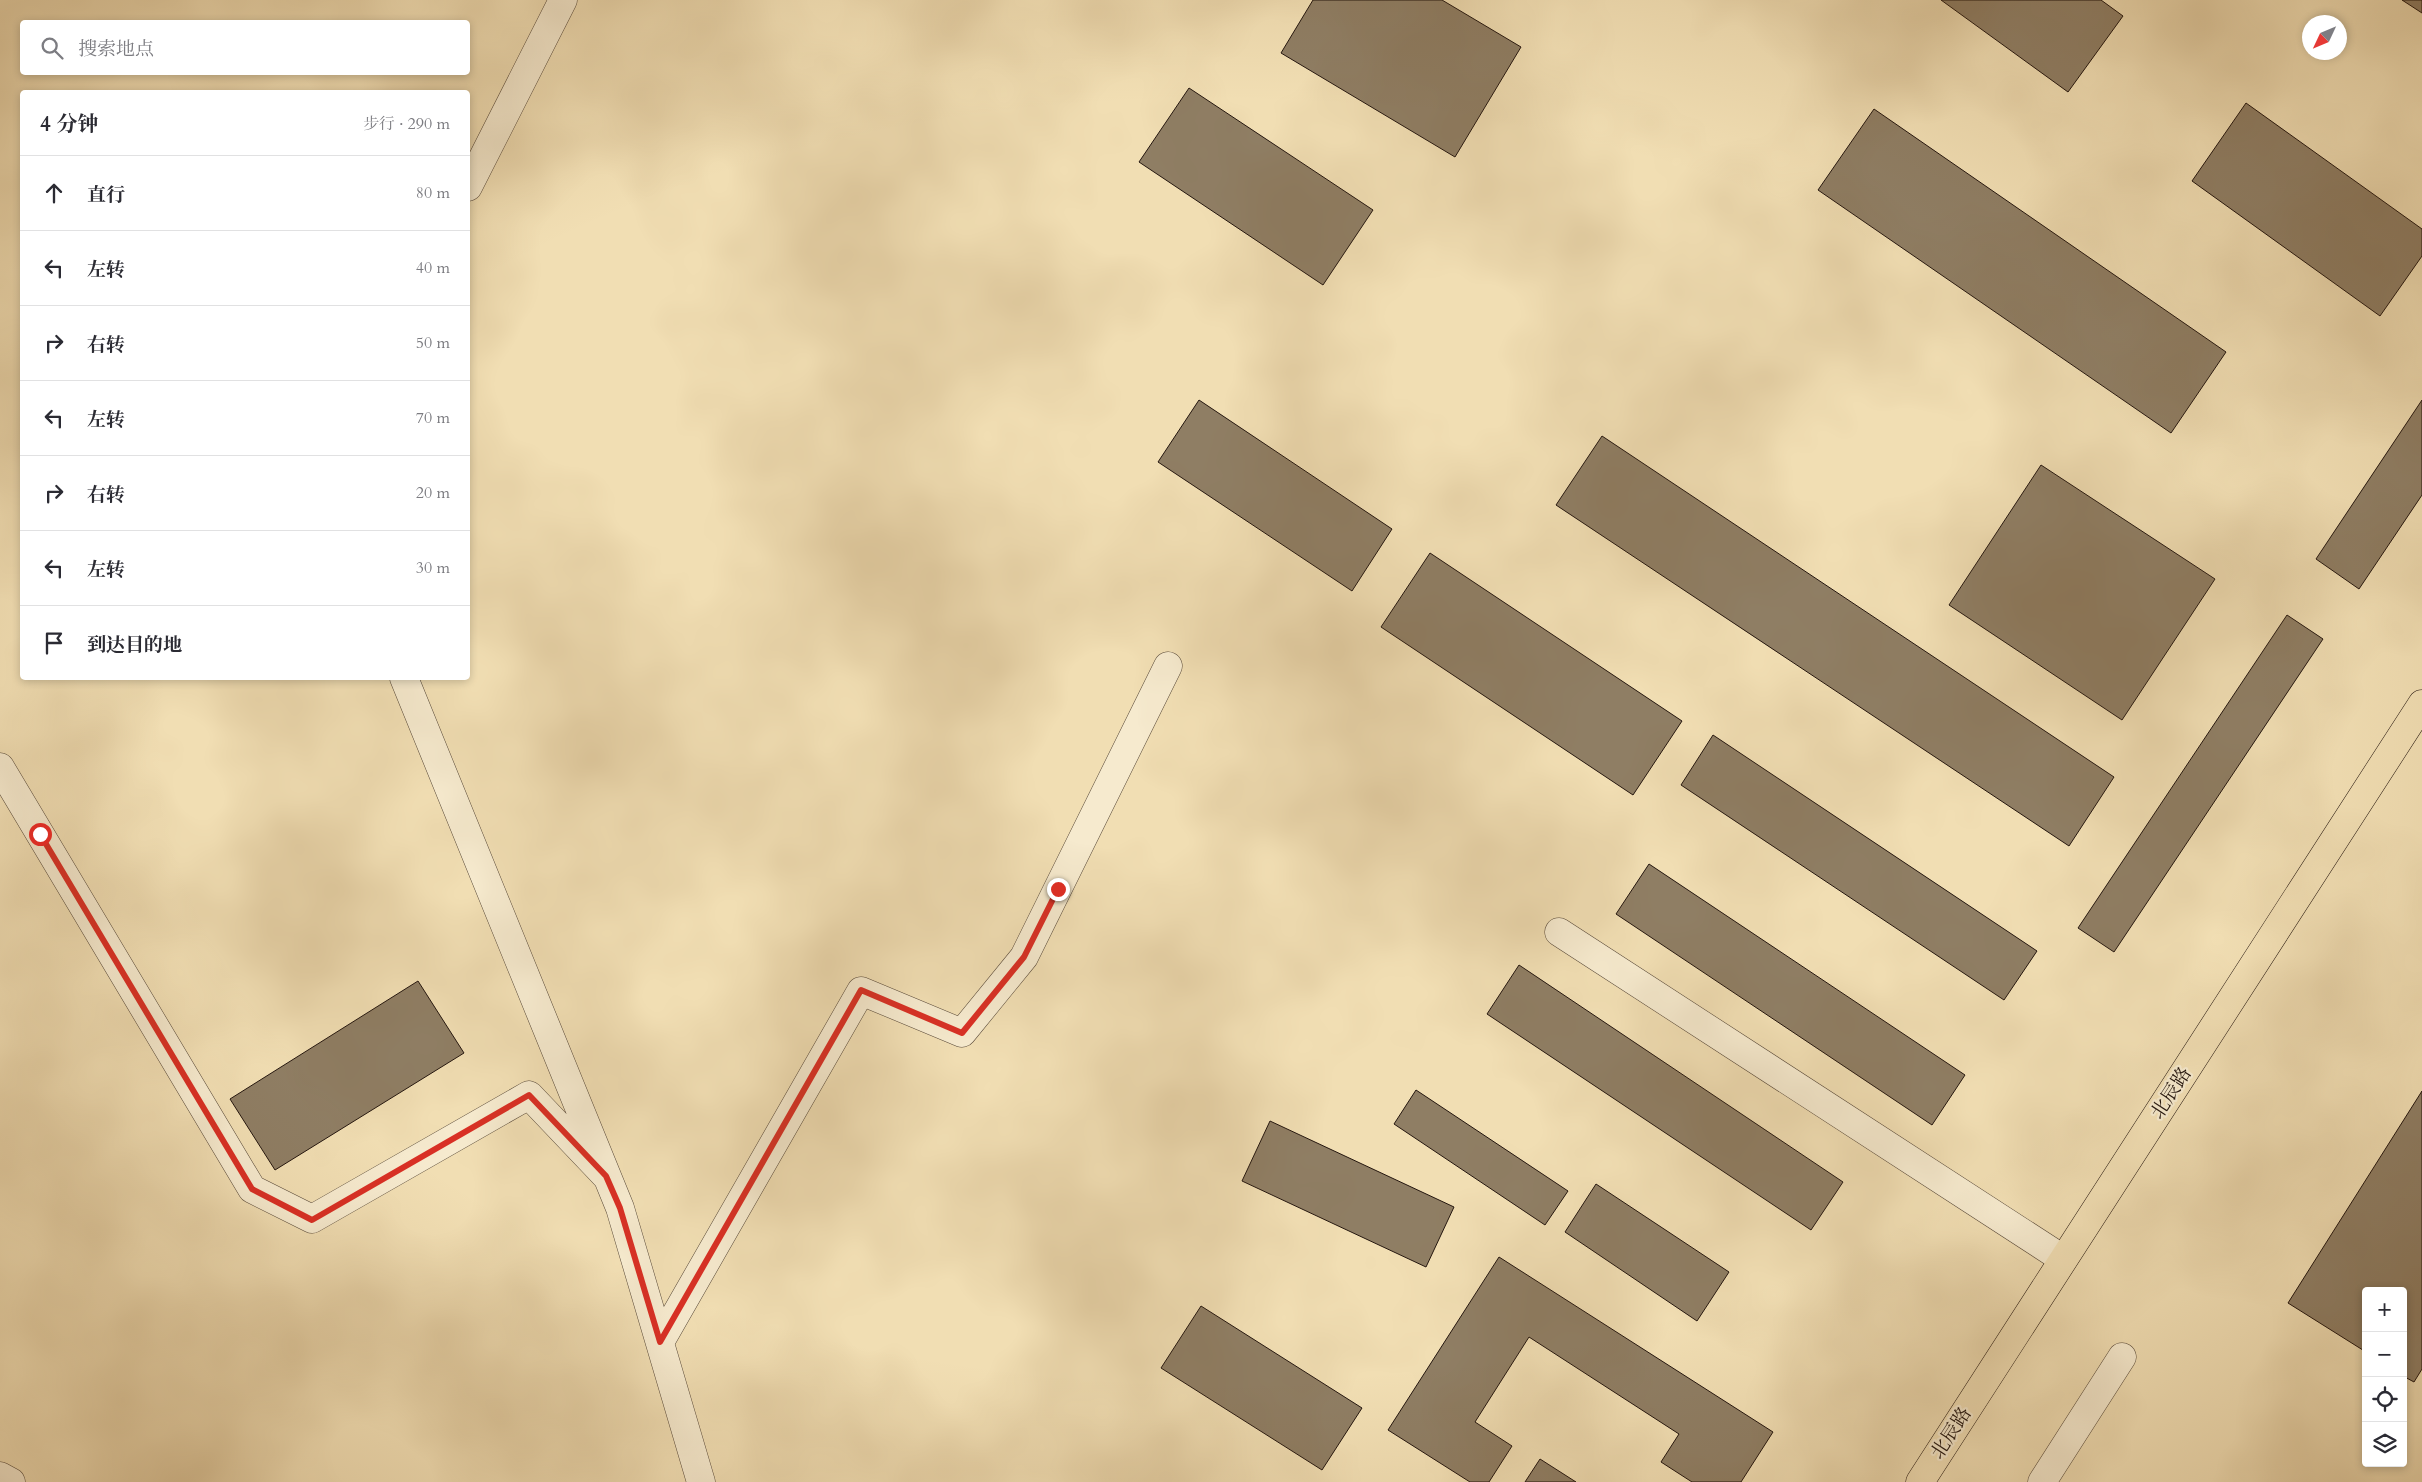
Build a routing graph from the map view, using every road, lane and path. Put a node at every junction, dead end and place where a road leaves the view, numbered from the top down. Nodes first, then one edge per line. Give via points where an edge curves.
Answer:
1 (563, 0) edge
2 (470, 183) edge
3 (1168, 666) dead end
4 (405, 680) edge
5 (2422, 704) edge
6 (0, 767) edge
7 (1559, 932) dead end
8 (606, 1176) junction
9 (2064, 1259) junction
10 (660, 1342) junction
11 (2122, 1357) dead end
12 (0, 1476) edge
13 (12, 1482) edge
14 (701, 1482) edge
15 (1920, 1482) edge
16 (2042, 1482) edge

1 - 2 street
3 - 10 street via 1024,957 962,1033 861,990
4 - 8 street
5 - 9 main road, 北辰路
6 - 8 street via 252,1189 312,1220 529,1095
7 - 9 street
8 - 10 street via 620,1208
9 - 15 main road, 北辰路
10 - 14 street
11 - 16 street
12 - 13 street

